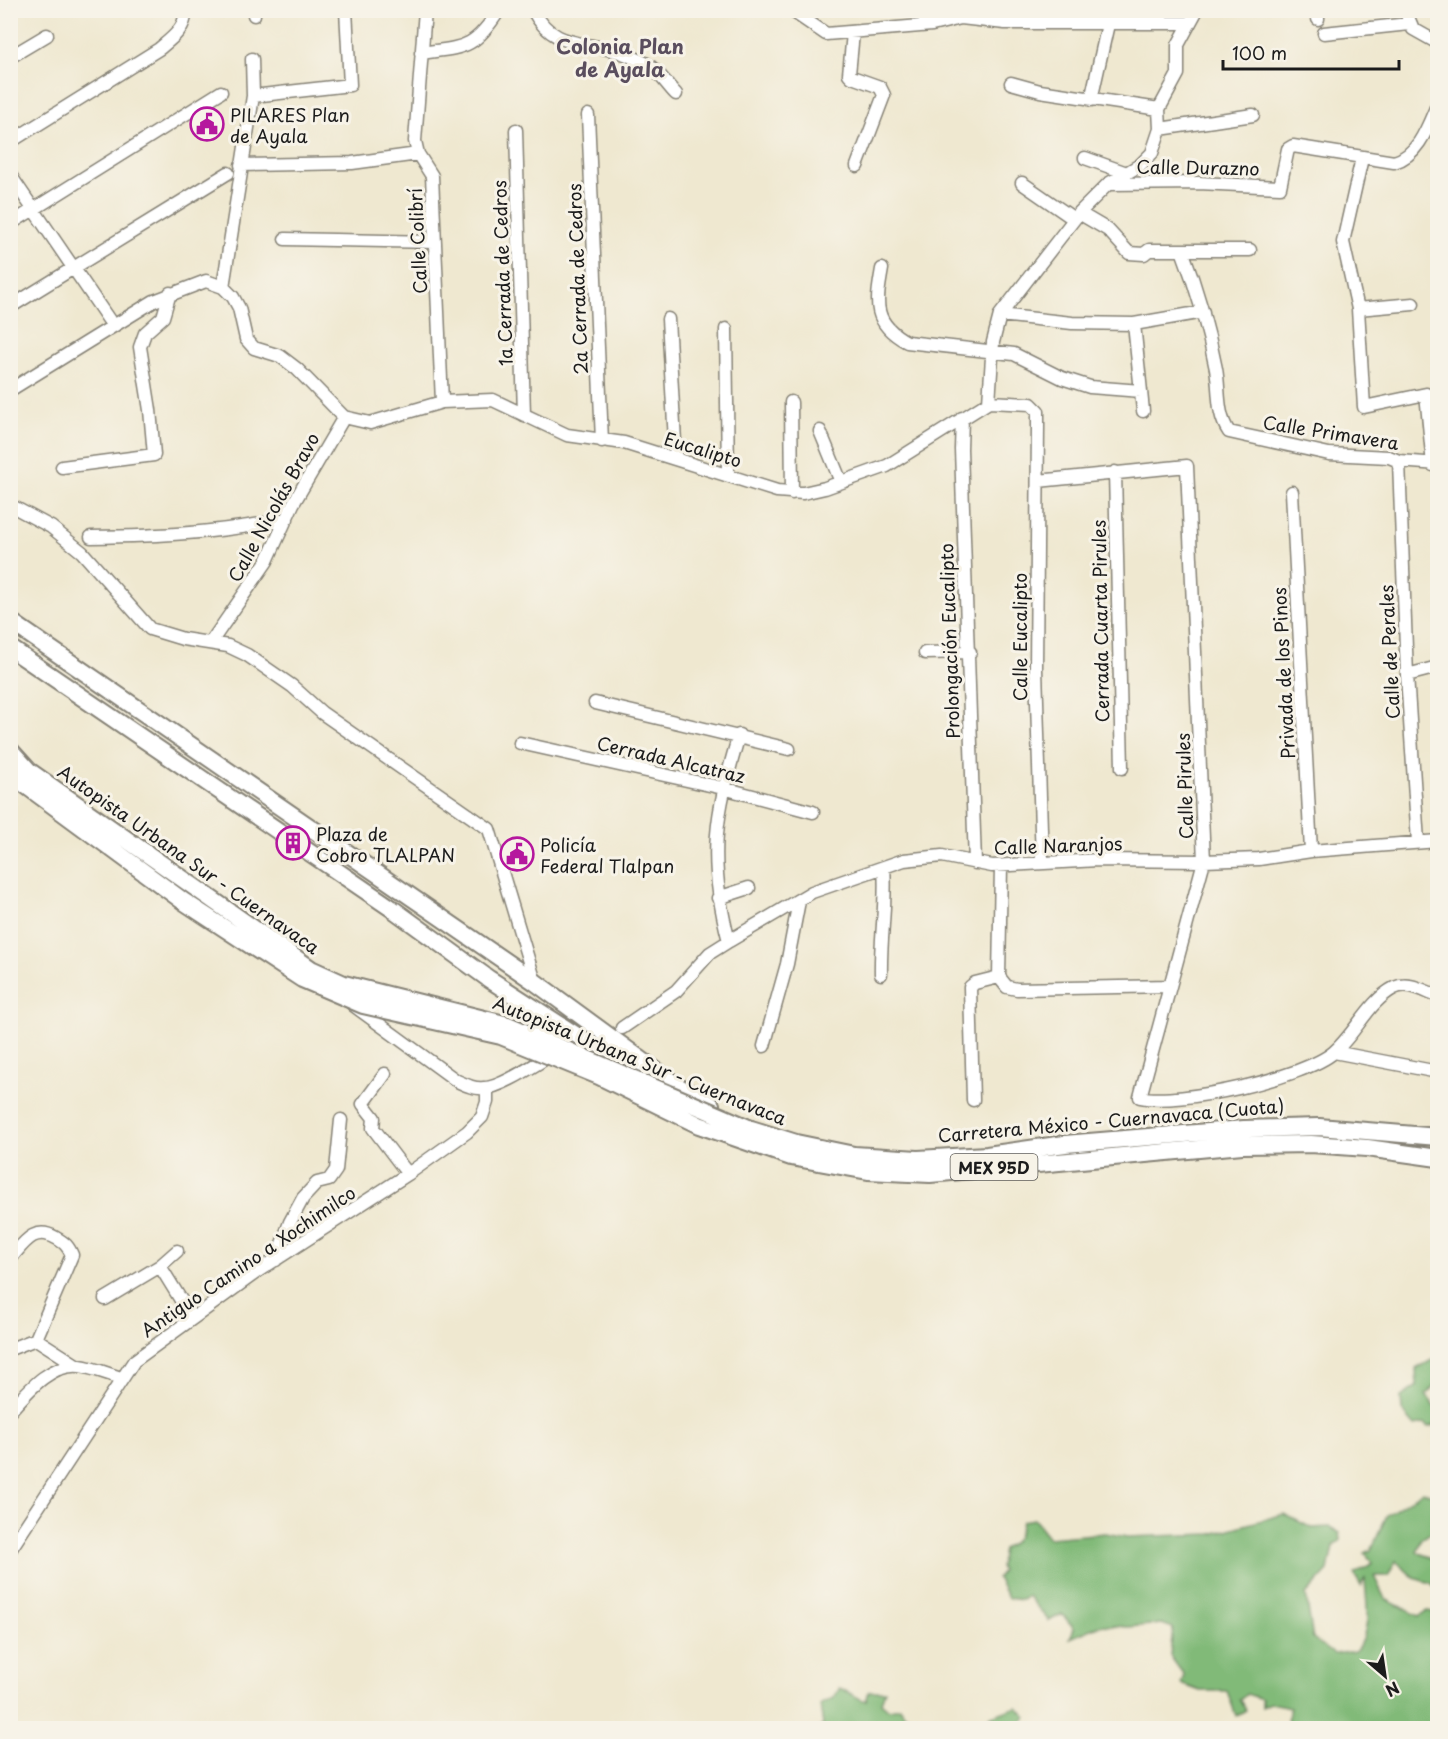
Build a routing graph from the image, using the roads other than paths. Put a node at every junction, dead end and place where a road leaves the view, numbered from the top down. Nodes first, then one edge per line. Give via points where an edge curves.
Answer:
1 (346, 10) edge
2 (425, 10) edge
3 (499, 10) edge
4 (533, 10) edge
5 (791, 10) edge
6 (1197, 10) edge
7 (1405, 10) edge
8 (185, 14) edge
9 (962, 14) edge
10 (1108, 24) junction
11 (1190, 24) junction
12 (1409, 24) junction
13 (853, 33) junction
14 (1324, 33) dead end
15 (47, 35) dead end
16 (1437, 43) edge
17 (421, 53) junction
18 (10, 57) edge
19 (252, 59) dead end
20 (1011, 83) dead end
21 (221, 92) dead end
22 (676, 94) dead end
23 (253, 96) junction
24 (1091, 100) junction
25 (1437, 103) edge
26 (1159, 109) junction
27 (588, 115) dead end
28 (1254, 115) dead end
29 (1160, 129) junction
30 (516, 130) dead end
31 (10, 142) edge
32 (418, 154) junction
33 (1085, 158) dead end
34 (1362, 159) junction
35 (242, 165) junction
36 (857, 166) dead end
37 (1124, 172) junction
38 (228, 173) dead end
39 (10, 175) edge
40 (1022, 183) dead end
41 (1108, 184) junction
42 (32, 210) junction
43 (1076, 216) junction
44 (10, 224) edge
45 (285, 240) dead end
46 (435, 242) junction
47 (1182, 250) junction
48 (1250, 250) dead end
49 (72, 267) junction
50 (882, 269) dead end
51 (223, 287) junction
52 (170, 293) junction
53 (1413, 304) dead end
54 (10, 307) edge
55 (1358, 309) junction
56 (1203, 312) junction
57 (1000, 315) junction
58 (668, 320) dead end
59 (1134, 324) junction
60 (113, 326) junction
61 (726, 329) dead end
62 (992, 352) junction
63 (10, 390) edge
64 (1141, 391) junction
65 (442, 402) junction
66 (790, 402) dead end
67 (988, 402) junction
68 (1143, 411) dead end
69 (524, 415) junction
70 (344, 417) junction
71 (962, 418) junction
72 (820, 431) dead end
73 (602, 441) junction
74 (676, 459) junction
75 (1399, 461) junction
76 (1435, 465) edge
77 (62, 467) dead end
78 (1115, 472) junction
79 (728, 474) junction
80 (1038, 481) junction
81 (841, 483) junction
82 (1292, 492) dead end
83 (792, 493) junction
84 (10, 505) edge
85 (287, 519) junction
86 (91, 537) dead end
87 (10, 621) edge
88 (211, 642) junction
89 (10, 648) edge
90 (970, 652) junction
91 (925, 653) dead end
92 (1437, 668) edge
93 (1407, 675) junction
94 (595, 703) dead end
95 (739, 735) junction
96 (520, 743) dead end
97 (789, 749) dead end
98 (10, 750) edge
99 (10, 756) edge
100 (1122, 768) dead end
101 (10, 771) edge
102 (723, 788) junction
103 (813, 812) dead end
104 (1437, 840) edge
105 (1418, 842) junction
106 (1311, 851) junction
107 (1204, 861) junction
108 (1042, 862) junction
109 (975, 863) junction
110 (1001, 866) junction
111 (884, 867) junction
112 (749, 888) dead end
113 (718, 898) junction
114 (799, 901) junction
115 (729, 941) junction
116 (881, 974) dead end
117 (999, 977) junction
118 (535, 982) junction
119 (1170, 986) junction
120 (1437, 996) edge
121 (622, 1028) dead end
122 (764, 1046) dead end
123 (1334, 1052) junction
124 (1437, 1072) edge
125 (385, 1074) dead end
126 (487, 1089) junction
127 (972, 1100) dead end
128 (340, 1120) dead end
129 (715, 1123) junction
130 (1437, 1136) edge
131 (1437, 1156) edge
132 (408, 1174) junction
133 (177, 1251) dead end
134 (10, 1259) edge
135 (276, 1260) junction
136 (160, 1266) junction
137 (105, 1299) dead end
138 (192, 1318) junction
139 (36, 1339) junction
140 (10, 1349) edge
141 (78, 1366) junction
142 (121, 1378) junction
143 (10, 1411) edge
144 (10, 1550) edge

1 - 23 street via 350,85
2 - 17 street, Calle Colibrí
3 - 17 street via 479,37 460,49
4 - 22 street via 550,34 615,51 650,66
5 - 13 street via 826,34
6 - 11 street
7 - 12 street
8 - 31 street via 177,35 159,49
9 - 10 street via 1005,23
9 - 13 street via 932,25
10 - 11 street
10 - 24 street
11 - 26 street via 1178,45 1178,74
12 - 14 street
12 - 16 street
13 - 36 street via 849,74 880,87 884,95
15 - 18 street
17 - 32 street, Calle Colibrí via 415,141
19 - 23 street
20 - 24 street
21 - 42 street
23 - 35 street
24 - 26 street
25 - 34 street via 1408,157 1394,162
26 - 29 street
27 - 73 street, 2a Cerrada de Cedros
28 - 29 street
29 - 37 street via 1152,153 1140,165
30 - 69 street, 1a Cerrada de Cedros
32 - 35 street via 352,163
32 - 46 street, Calle Colibrí via 432,176
33 - 37 street
34 - 41 street, Calle Durazno via 1293,146 1288,149 1280,187
34 - 55 street via 1343,242
35 - 51 street
37 - 41 street
38 - 49 street
39 - 42 street
40 - 43 street
41 - 43 street
42 - 44 street
42 - 49 street
43 - 47 street via 1108,230 1129,253
43 - 57 street
45 - 46 street
46 - 65 street, Calle Colibrí
47 - 48 street
47 - 56 street, Calle Primavera
49 - 54 street
49 - 60 street
50 - 62 street via 877,304 882,322 892,333 916,344
51 - 52 street via 206,281
51 - 70 street via 239,308 246,339 254,348 280,356 297,369
52 - 60 street
52 - 77 street via 164,317 145,333 140,347 154,455
53 - 55 street
55 - 76 street via 1364,407 1425,394
56 - 59 street
56 - 75 street, Calle Primavera via 1217,372 1221,417 1229,432 1329,454
57 - 59 street via 1072,323
57 - 62 street
58 - 74 street
59 - 64 street
60 - 63 street
61 - 79 street
62 - 64 street via 1014,354 1090,387
62 - 67 street
64 - 68 street
65 - 69 street, Eucalipto via 493,400
65 - 70 street, Eucalipto via 383,421 358,422
66 - 83 street
67 - 71 street, Eucalipto
67 - 80 street, Calle Eucalipto via 1031,404 1038,411
69 - 73 street, Eucalipto via 567,435
70 - 85 street, Calle Nicolás Bravo
71 - 81 street, Eucalipto via 902,458
71 - 90 street, Prolongación Eucalipto via 965,594
72 - 81 street
73 - 74 street, Eucalipto via 624,443
74 - 79 street, Eucalipto
75 - 76 street, Calle Primavera
75 - 93 street, Calle de Perales
78 - 80 street
78 - 100 street, Cerrada Cuarta Pirules
78 - 107 street, Calle Pirules via 1187,466
79 - 83 street, Eucalipto
80 - 108 street, Calle Eucalipto via 1036,669
81 - 83 street, Eucalipto
82 - 106 street, Privada de los Pinos
84 - 88 street via 51,527 82,552 150,628 183,639
85 - 86 street via 178,536
85 - 88 street, Calle Nicolás Bravo via 267,561
87 - 118 highway, Carretera México - Cuernavaca (Cuota) / MEX 95D
88 - 118 street via 246,655 489,829
89 - 129 highway, Carretera México - Cuernavaca (Cuota) / MEX 95D via 489,979
90 - 91 street
90 - 109 street, Prolongación Eucalipto
92 - 93 street
93 - 105 street, Calle de Perales
94 - 95 street
95 - 97 street
95 - 102 street
96 - 102 street, Cerrada Alcatraz
98 - 130 highway, Autopista Urbana Sur - Cuernavaca, bridge via 29,771 311,969 344,984 508,1025 751,1129 796,1143 854,1155 918,1159 1244,1129 1318,1127
99 - 126 street via 457,1081
101 - 131 highway, Autopista Urbana Sur - Cuernavaca, bridge via 109,849 302,980 363,1005 501,1036 599,1076 699,1125 791,1157 868,1171 930,1174 1242,1145 1311,1144
102 - 103 street, Cerrada Alcatraz
102 - 113 street via 715,847
104 - 105 street, Calle Naranjos
105 - 106 street, Calle Naranjos
106 - 107 street, Calle Naranjos via 1259,859
107 - 108 street, Calle Naranjos
107 - 119 street, Calle Pirules
108 - 110 street, Calle Naranjos
109 - 110 street, Calle Naranjos
109 - 111 street, Calle Naranjos via 942,856
110 - 117 street
111 - 114 street, Calle Naranjos via 812,892
111 - 116 street
112 - 113 street
113 - 115 street
114 - 115 street, Calle Naranjos
114 - 122 street via 787,964
115 - 121 street, Calle Naranjos via 710,953 676,991
117 - 119 street via 1007,987 1017,989
117 - 127 street via 970,987
118 - 130 highway, Carretera México - Cuernavaca (Cuota) / MEX 95D via 642,1062 717,1108 789,1134 827,1142 925,1155 1282,1125 1352,1125
119 - 123 street, Calle Pirules via 1140,1096 1152,1100 1241,1088 1318,1062
120 - 123 street via 1409,985 1395,988 1384,995
123 - 124 street
125 - 132 street via 363,1104 374,1118 374,1128
126 - 129 street via 561,1050 578,1049 608,1073 684,1119
126 - 132 street, Antiguo Camino a Xochimilco via 482,1117
128 - 135 street via 336,1170 329,1180 317,1183 303,1198
129 - 131 highway, Carretera México - Cuernavaca (Cuota) / MEX 95D via 790,1151 894,1168 934,1170 1274,1141 1381,1147
132 - 135 street, Antiguo Camino a Xochimilco
133 - 136 street
134 - 139 street via 37,1233 48,1234 68,1245 72,1255
135 - 138 street, Antiguo Camino a Xochimilco
136 - 137 street
136 - 138 street
138 - 142 street, Antiguo Camino a Xochimilco via 134,1361
139 - 140 street
139 - 141 street
141 - 142 street
141 - 143 street via 42,1378
142 - 144 street, Antiguo Camino a Xochimilco

